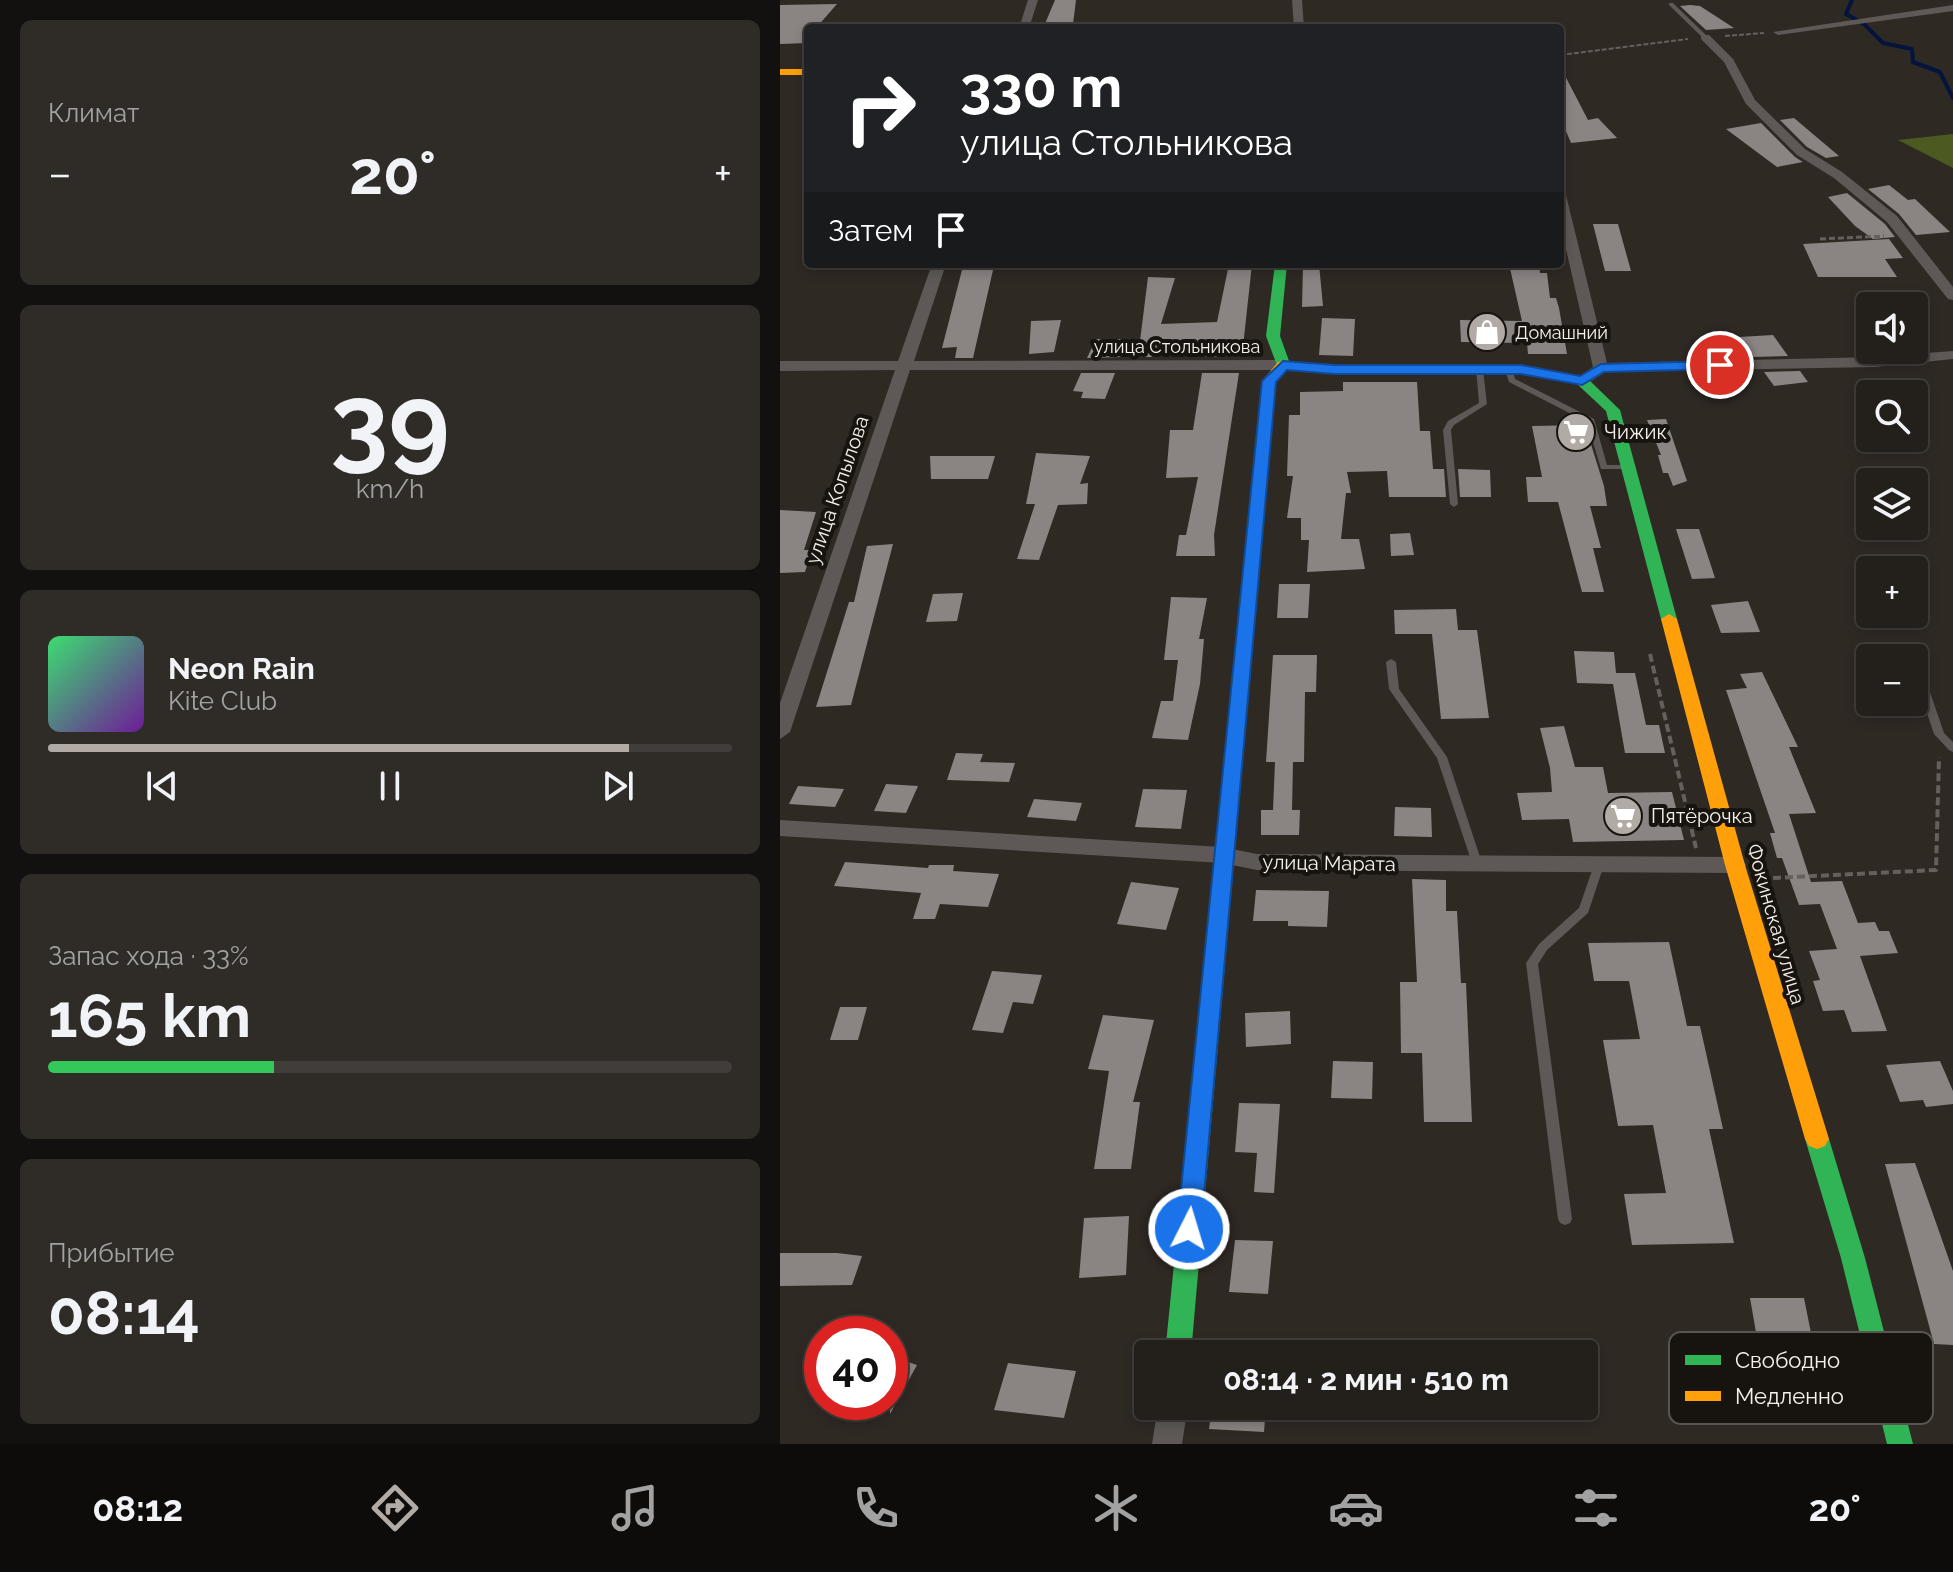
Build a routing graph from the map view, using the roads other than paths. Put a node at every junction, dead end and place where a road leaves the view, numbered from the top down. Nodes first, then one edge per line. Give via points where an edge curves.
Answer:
1 (1033, 0) edge
2 (1297, 0) edge
3 (1671, 4) dead end
4 (1953, 8) edge
5 (1025, 24) edge
6 (1299, 24) edge
7 (1778, 32) road end
8 (1705, 37) joint
9 (780, 72) edge
10 (804, 72) edge
11 (1564, 212) edge
12 (938, 268) edge
13 (1281, 268) edge
14 (1953, 296) edge
15 (1953, 355) edge
16 (1283, 365) junction
17 (780, 366) edge
18 (904, 366) junction
19 (1601, 368) junction
20 (1509, 369) junction
21 (1479, 370) junction
22 (1582, 381) junction
23 (1616, 420) junction
24 (1591, 421) junction
25 (1630, 467) junction
26 (1454, 504) dead end
27 (1391, 662) dead end
28 (1928, 702) edge
29 (780, 732) edge
30 (1953, 748) edge
31 (780, 828) edge
32 (1222, 855) junction
33 (1599, 865) junction
34 (1735, 865) junction
35 (1478, 866) junction
36 (1565, 1219) dead end
37 (1872, 1332) edge
38 (1179, 1340) edge
39 (1171, 1420) edge
40 (1895, 1424) edge
41 (1167, 1444) edge
42 (1900, 1444) edge

1 - 5 street
2 - 6 street
3 - 8 lane
4 - 7 street
8 - 14 street via 1729,61 1750,102 1801,152 1879,207
9 - 10 main road
11 - 19 street
12 - 18 street, улица Копылова
13 - 16 main road via 1273,336
15 - 19 street via 1875,362
16 - 18 street, улица Стольникова
16 - 21 main road, улица Стольникова
16 - 32 main road via 1269,381
17 - 18 street, улица Стольникова
18 - 29 street, улица Копылова
19 - 22 street
20 - 21 main road, улица Стольникова
20 - 22 main road, улица Стольникова
20 - 24 lane via 1512,380
21 - 26 lane via 1483,404 1447,430
22 - 23 main road, Фокинская улица via 1613,410
23 - 24 lane
23 - 25 main road, Фокинская улица
24 - 25 lane via 1604,467
25 - 34 main road, Фокинская улица
27 - 35 lane via 1394,689 1442,757
28 - 30 lane via 1939,734
31 - 32 street, улица Марата
32 - 35 street, улица Марата via 1257,862
32 - 38 main road
33 - 34 street, улица Марата
33 - 35 street, улица Марата
33 - 36 lane via 1584,910 1532,963
34 - 37 main road, Фокинская улица
39 - 41 street
40 - 42 main road, Фокинская улица

